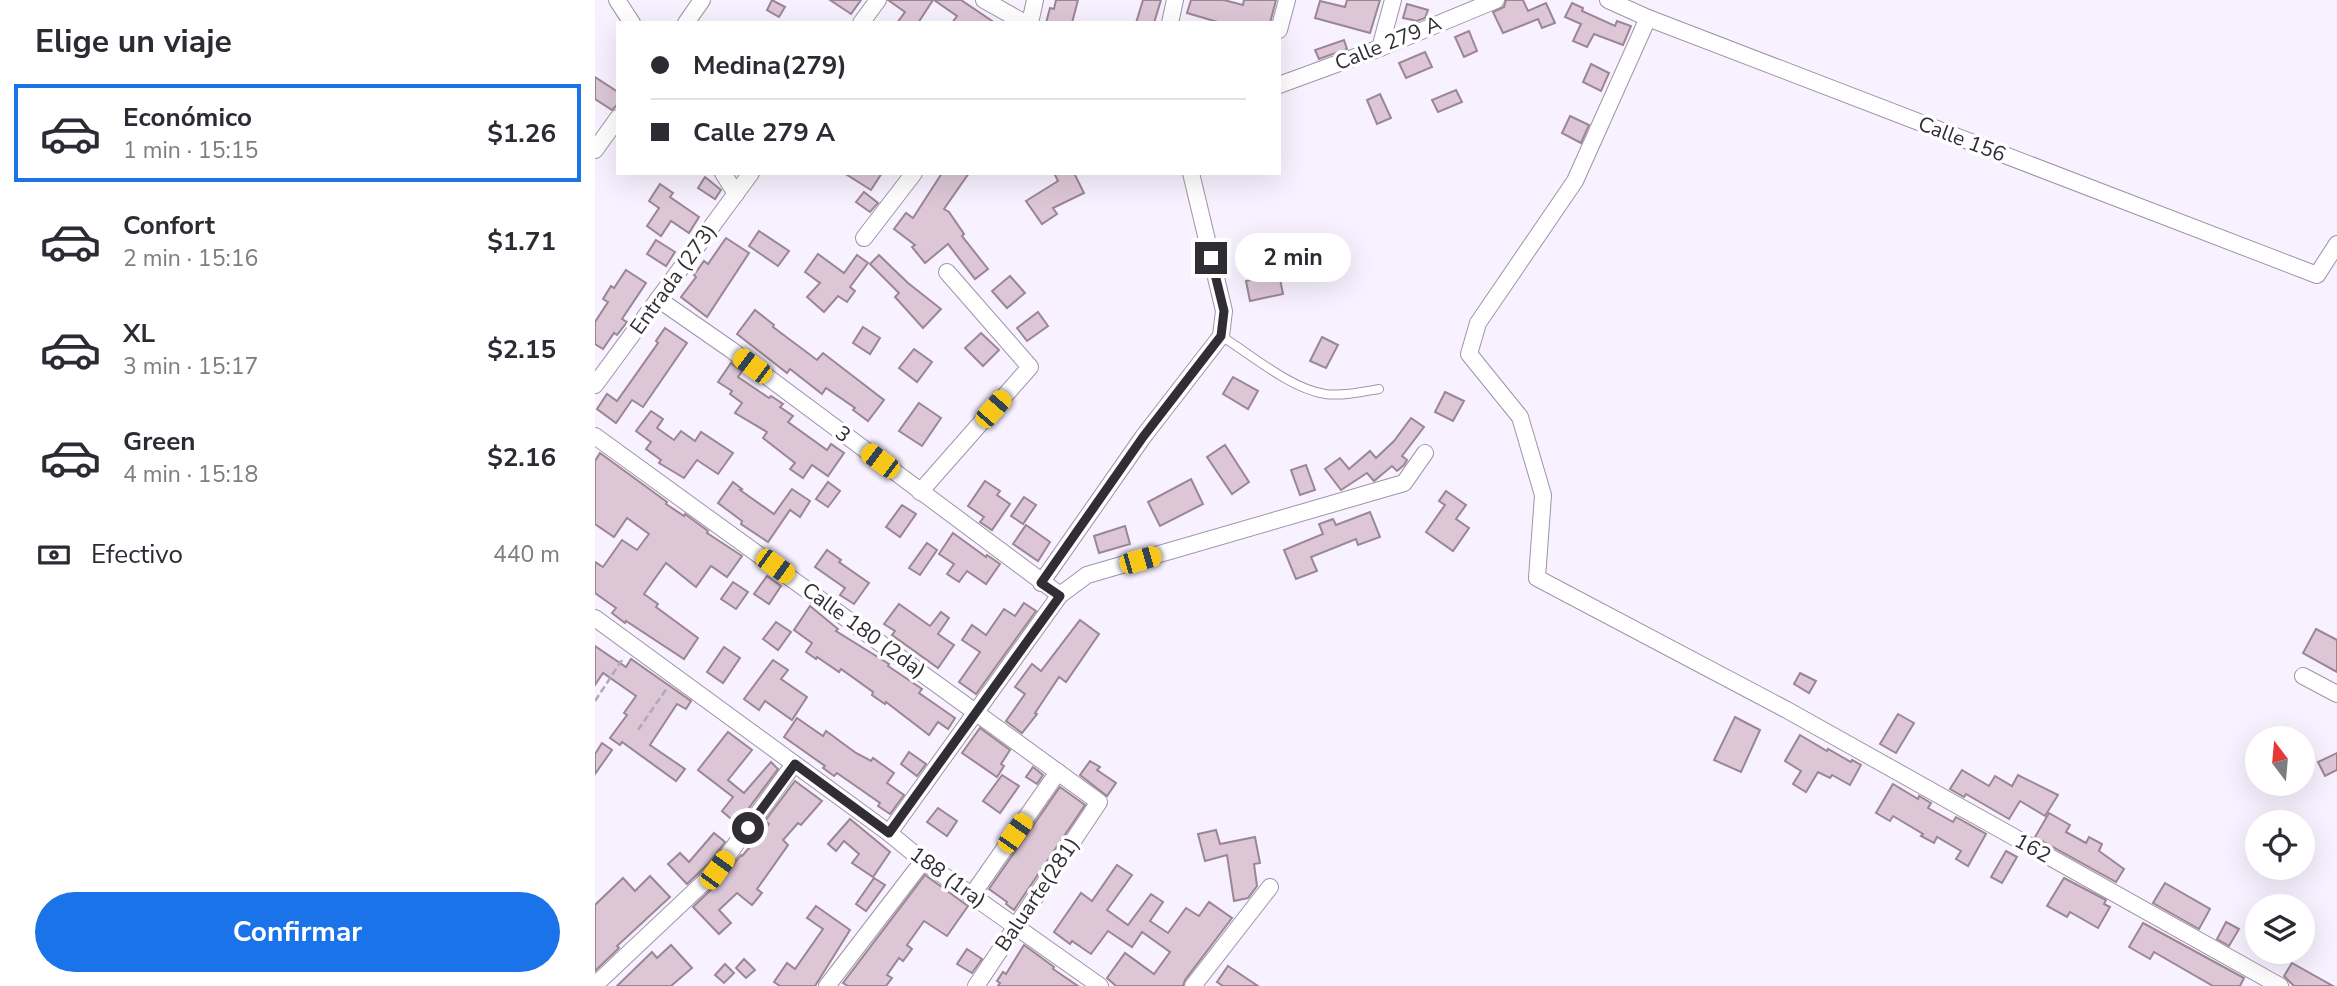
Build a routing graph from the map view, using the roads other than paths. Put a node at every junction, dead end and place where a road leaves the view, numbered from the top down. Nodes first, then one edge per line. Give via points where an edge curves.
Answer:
1 (617, 0) edge
2 (702, 0) edge
3 (878, 0) edge
4 (984, 0) edge
5 (1035, 0) edge
6 (1175, 0) edge
7 (1287, 0) edge
8 (1393, 0) edge
9 (1496, 0) edge
10 (1608, 0) edge
11 (1648, 19) junction
12 (631, 21) edge
13 (687, 21) edge
14 (862, 21) edge
15 (1023, 21) edge
16 (1028, 21) edge
17 (1170, 21) edge
18 (1281, 22) edge
19 (1380, 48) junction
20 (1281, 85) edge
21 (616, 121) edge
22 (595, 150) edge
23 (724, 175) edge
24 (750, 175) edge
25 (912, 175) edge
26 (1191, 175) edge
27 (736, 194) junction
28 (864, 238) dead end
29 (2337, 244) edge
30 (947, 272) dead end
31 (659, 299) junction
32 (1221, 336) junction
33 (595, 385) edge
34 (1379, 388) dead end
35 (595, 436) edge
36 (1425, 453) dead end
37 (920, 492) junction
38 (1041, 583) junction
39 (1060, 596) junction
40 (595, 618) edge
41 (2303, 676) dead end
42 (2337, 694) edge
43 (977, 712) junction
44 (795, 764) junction
45 (1058, 772) junction
46 (1099, 802) joint
47 (889, 833) junction
48 (923, 861) junction
49 (1270, 887) dead end
50 (972, 895) junction
51 (1016, 926) junction
52 (595, 985) edge
53 (827, 986) edge
54 (976, 986) edge
55 (1100, 986) edge
56 (1193, 986) edge
57 (2280, 986) edge

1 - 12 street
2 - 13 street
3 - 14 street
4 - 15 street
5 - 16 street
6 - 17 street
7 - 18 street
8 - 19 street
9 - 19 street, Calle 279 A
10 - 11 street, Calle 156
11 - 29 street, Calle 156 via 2317,275
11 - 57 street, 162 via 1574,181 1478,323 1469,354 1520,417 1528,443 1543,495 1537,578 1787,710
19 - 20 street, Calle 279 A
21 - 22 street
23 - 27 street
24 - 27 street, Entrada (273)
25 - 28 street
26 - 32 street via 1224,311
27 - 31 street, Entrada (273)
30 - 37 street via 1030,367
31 - 33 street, Entrada (273)
31 - 37 street, 3
32 - 34 lane via 1306,389 1341,394
32 - 38 street via 1143,437
35 - 43 street, Calle 180 (2da)
36 - 39 street via 1403,483 1087,575
37 - 38 street, 3
38 - 39 street, 3
39 - 43 street
40 - 44 street, 188 (1ra)
41 - 42 street
43 - 45 street, Calle 180 (2da)
43 - 47 street
44 - 47 street, 188 (1ra)
44 - 52 street via 717,870
45 - 46 street, Calle 180 (2da)
45 - 50 street
46 - 51 street, Baluarte(281)
47 - 48 street, 188 (1ra)
48 - 50 street, 188 (1ra)
48 - 53 street
49 - 56 street
50 - 51 street, 188 (1ra)
51 - 54 street, Baluarte(281)
51 - 55 street, 188 (1ra)

